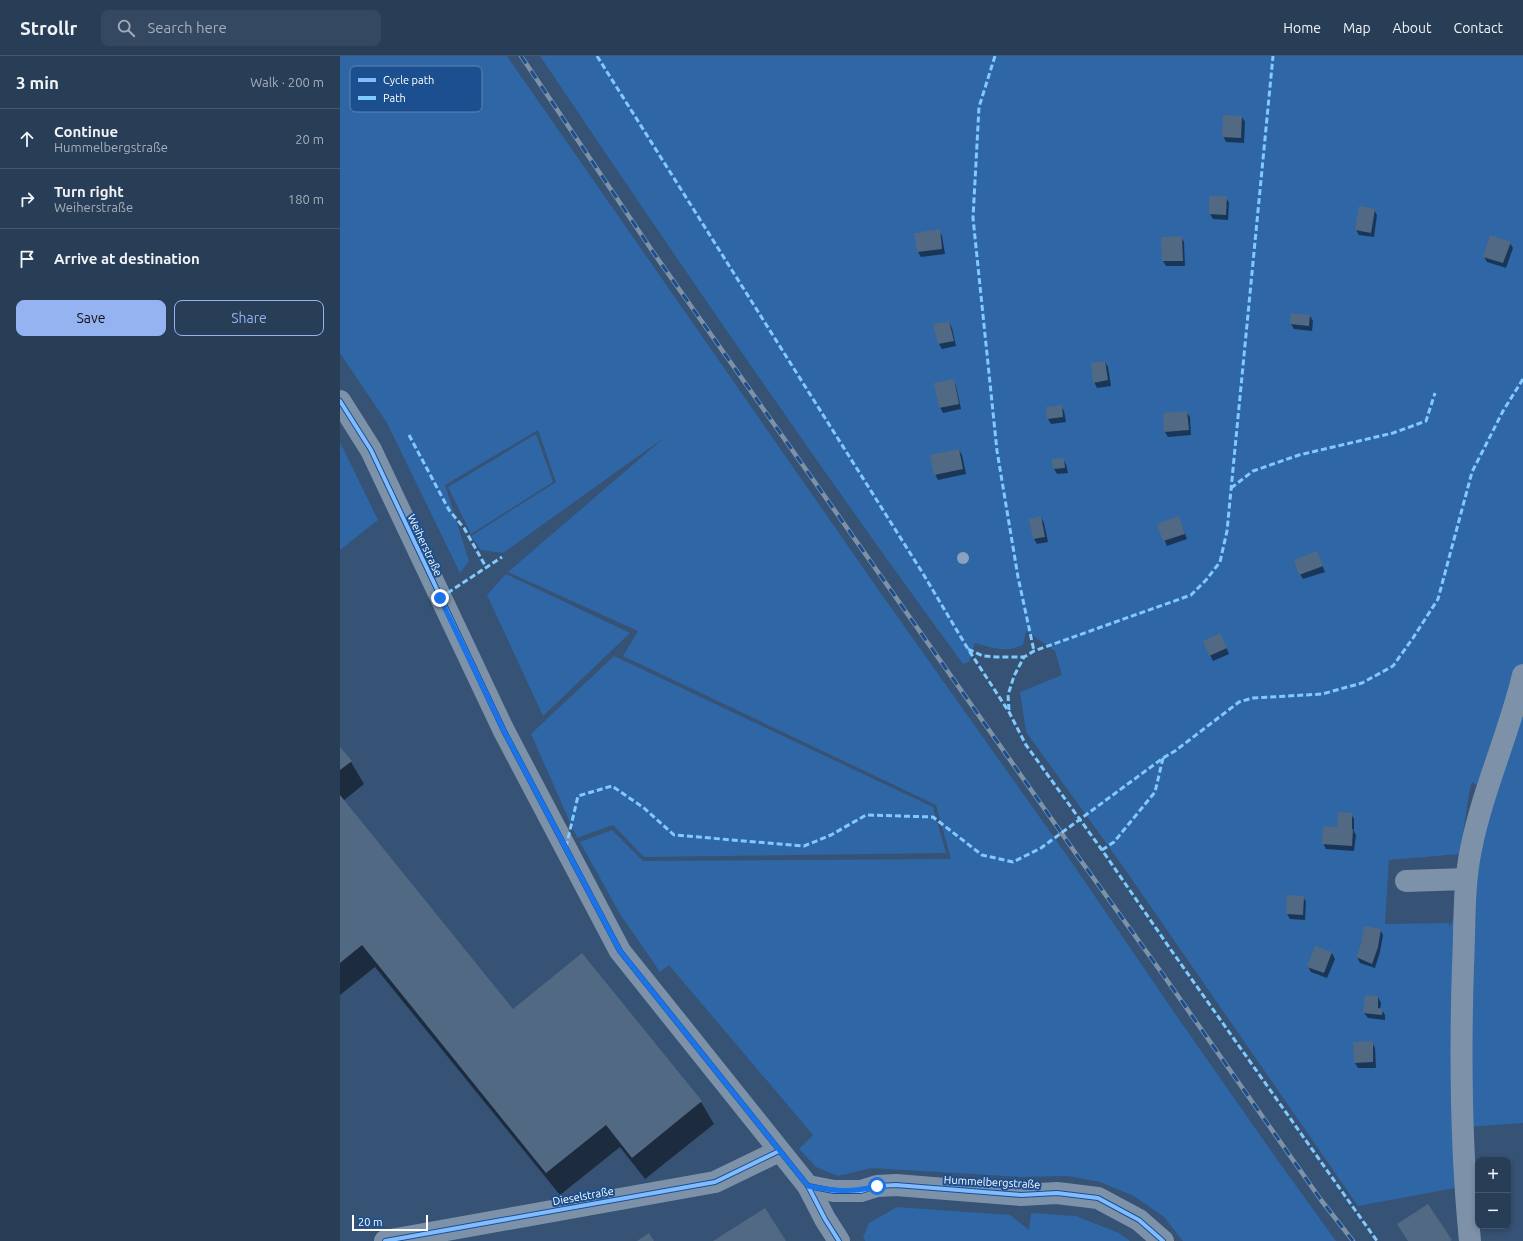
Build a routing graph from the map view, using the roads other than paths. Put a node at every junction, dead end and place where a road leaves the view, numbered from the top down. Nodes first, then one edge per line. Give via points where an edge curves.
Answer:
1 (340, 401) edge
2 (1523, 675) edge
3 (1466, 879) junction
4 (1406, 881) dead end
5 (779, 1151) junction
6 (808, 1186) junction
7 (384, 1241) edge
8 (838, 1241) edge
9 (1163, 1241) edge
10 (1470, 1241) edge

1 - 5 street, Weiherstraße via 370,450 504,731 620,951
2 - 3 street via 1510,723 1483,799
3 - 4 street
3 - 10 street via 1461,1037
5 - 6 street, Weiherstraße
5 - 7 street, Dieselstraße via 715,1182
6 - 8 street, Weiherstraße
6 - 9 street, Hummelbergstraße via 841,1191 896,1185 1022,1195 1057,1193 1098,1198 1139,1220

